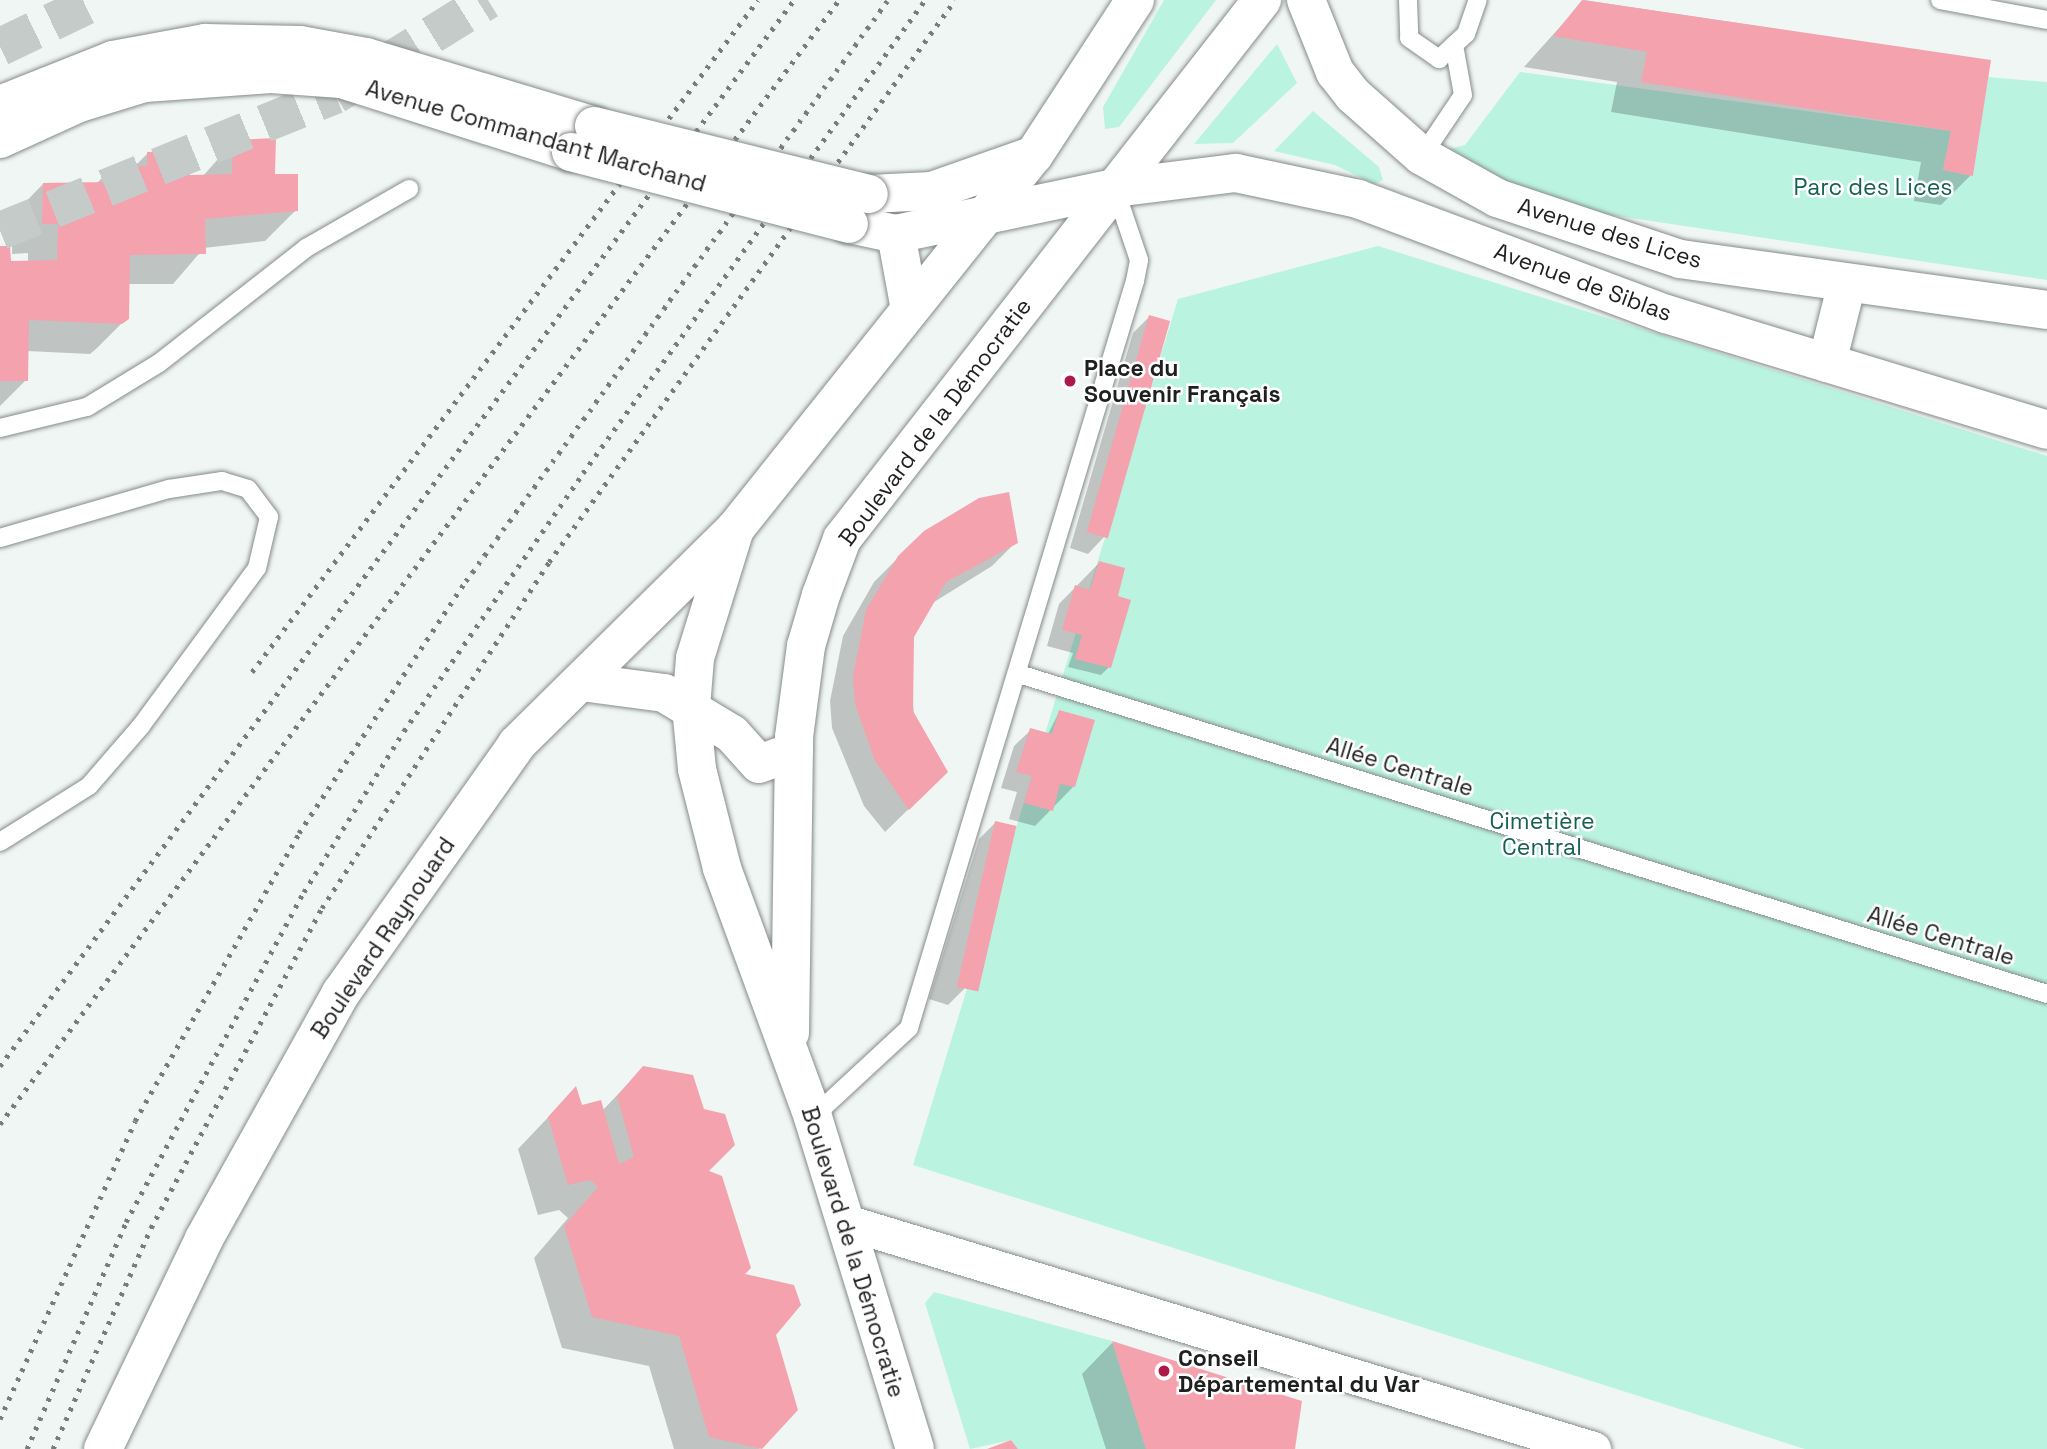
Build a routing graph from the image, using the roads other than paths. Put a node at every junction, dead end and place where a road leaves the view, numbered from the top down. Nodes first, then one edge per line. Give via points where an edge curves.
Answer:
1 (1135, 0) edge
2 (1262, 0) edge
3 (1306, 0) edge
4 (1408, 0) edge
5 (1478, 0) edge
6 (1940, 0) edge
7 (2047, 20) edge
8 (1454, 45) junction
9 (0, 105) edge
10 (0, 139) edge
11 (583, 139) junction
12 (1434, 143) junction
13 (1034, 155) junction
14 (1115, 188) junction
15 (409, 189) dead end
16 (859, 209) junction
17 (985, 215) junction
18 (896, 234) junction
19 (1847, 283) junction
20 (909, 304) junction
21 (2047, 310) edge
22 (1827, 363) junction
23 (0, 428) edge
24 (2047, 430) edge
25 (735, 529) junction
26 (0, 538) edge
27 (1019, 674) junction
28 (581, 682) junction
29 (691, 707) junction
30 (794, 751) junction
31 (0, 842) edge
32 (2047, 994) edge
33 (790, 1056) junction
34 (813, 1117) junction
35 (846, 1222) junction
36 (103, 1449) edge
37 (915, 1449) edge
38 (1593, 1449) edge

1 - 13 main road, Boulevard de la Démocratie
2 - 14 main road, Boulevard de la Démocratie
3 - 12 main road, Avenue des Lices via 1335,72
4 - 8 lane via 1409,38 1439,59
5 - 8 lane via 1466,34
6 - 7 lane
8 - 12 lane via 1463,95
9 - 11 main road, Avenue Commandant Marchand via 113,60 205,43 300,45 377,60
10 - 11 main road, Avenue Commandant Marchand via 79,103 145,83 271,74 341,79
11 - 16 main road, Avenue Commandant Marchand, bridge
12 - 19 main road, Avenue des Lices via 1497,198 1656,252
13 - 16 main road via 932,191
13 - 17 main road, Boulevard de la Démocratie
14 - 17 main road, Avenue Commandant Marchand
14 - 22 main road, Avenue de Siblas via 1236,173 1358,198 1666,314
14 - 27 lane via 1139,260
14 - 30 main road, Boulevard de la Démocratie via 842,539 806,646
15 - 23 lane via 306,248 159,363 87,407
16 - 18 main road, Avenue Commandant Marchand
17 - 18 main road, Avenue Commandant Marchand
17 - 20 main road, Boulevard de la Démocratie
18 - 20 main road
19 - 21 main road, Avenue des Lices
19 - 22 main road
20 - 25 main road, Boulevard de la Démocratie
22 - 24 main road, Avenue de Siblas
25 - 28 main road, Boulevard Raynouard
25 - 29 main road, Boulevard de la Démocratie via 695,659
26 - 31 lane via 169,489 222,481 248,489 269,517 257,568 141,726 89,786
27 - 32 lane, Allée Centrale
27 - 34 lane via 909,1028
28 - 29 main road via 664,693
28 - 36 main road, Boulevard Raynouard via 517,744 341,993 204,1238
29 - 30 main road via 732,734 760,764
29 - 33 main road, Boulevard de la Démocratie via 697,769 722,867
30 - 33 main road, Boulevard de la Démocratie
33 - 34 main road, Boulevard de la Démocratie
34 - 35 main road, Boulevard de la Démocratie
35 - 37 main road, Boulevard de la Démocratie
35 - 38 street

